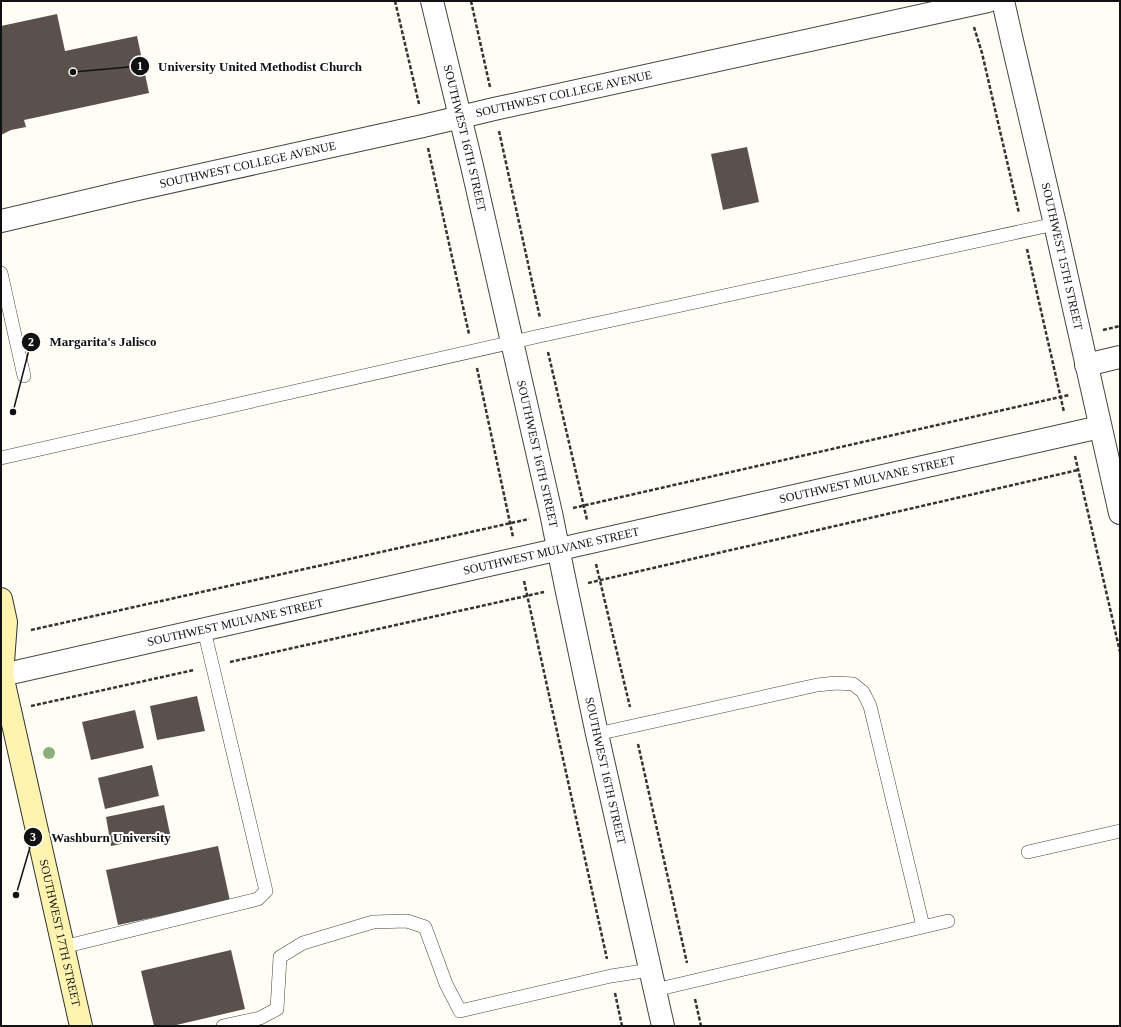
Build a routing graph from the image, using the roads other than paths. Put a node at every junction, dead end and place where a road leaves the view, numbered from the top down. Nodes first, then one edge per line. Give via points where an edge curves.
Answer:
1 (432, 1) edge
2 (1004, 1) edge
3 (977, 3) edge
4 (460, 118) junction
5 (1, 221) edge
6 (1054, 224) junction
7 (1, 273) edge
8 (511, 343) junction
9 (1120, 357) edge
10 (1086, 365) junction
11 (24, 376) dead end
12 (1100, 427) junction
13 (1, 458) edge
14 (1120, 513) edge
15 (558, 550) junction
16 (1, 599) edge
17 (204, 630) junction
18 (1, 675) edge
19 (597, 734) junction
20 (1120, 831) edge
21 (1028, 852) dead end
22 (948, 921) dead end
23 (923, 926) junction
24 (63, 947) junction
25 (652, 980) junction
26 (81, 1026) edge
27 (223, 1026) edge
28 (663, 1026) edge

1 - 4 street, SOUTHWEST 16TH STREET
2 - 6 street, SOUTHWEST 15TH STREET
3 - 4 street, SOUTHWEST COLLEGE AVENUE
4 - 5 street, SOUTHWEST COLLEGE AVENUE
4 - 8 street, SOUTHWEST 16TH STREET
6 - 8 lane
6 - 10 street, SOUTHWEST 15TH STREET
7 - 11 lane
8 - 13 lane
8 - 15 street, SOUTHWEST 16TH STREET
9 - 10 street
10 - 12 street, SOUTHWEST 15TH STREET
12 - 14 street, SOUTHWEST 15TH STREET
12 - 15 street, SOUTHWEST MULVANE STREET
15 - 17 street, SOUTHWEST MULVANE STREET
15 - 19 street, SOUTHWEST 16TH STREET
16 - 18 main road, SOUTHWEST 17TH STREET via 6,622
17 - 18 street, SOUTHWEST MULVANE STREET
17 - 24 lane via 266,891 258,899
18 - 24 main road, SOUTHWEST 17TH STREET
19 - 23 lane via 817,685 853,684 863,692 870,706
19 - 25 street, SOUTHWEST 16TH STREET
20 - 21 lane
22 - 23 lane
23 - 25 lane via 691,982
24 - 26 main road, SOUTHWEST 17TH STREET
25 - 27 lane via 611,976 460,1011 446,984 425,927 407,921 373,922 303,943 280,957 277,1009 260,1018
25 - 28 street, SOUTHWEST 16TH STREET

